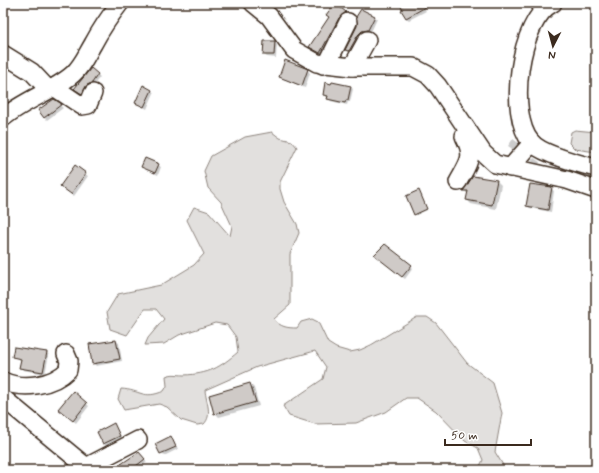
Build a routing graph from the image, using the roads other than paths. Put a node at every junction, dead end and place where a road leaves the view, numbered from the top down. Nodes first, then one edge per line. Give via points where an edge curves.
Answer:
1 (120, 3) edge
2 (252, 3) edge
3 (553, 3) edge
4 (348, 22) dead end
5 (367, 40) dead end
6 (3, 54) edge
7 (323, 65) junction
8 (352, 67) junction
9 (51, 88) junction
10 (93, 93) dead end
11 (449, 103) junction
12 (3, 118) edge
13 (532, 143) junction
14 (510, 168) junction
15 (596, 168) edge
16 (458, 182) dead end
17 (596, 190) edge
18 (66, 354) dead end
19 (3, 381) edge
20 (3, 398) edge
21 (138, 440) dead end
22 (88, 468) edge

1 - 9 street via 74,74
2 - 7 street via 269,16 294,50
3 - 13 street via 534,20 527,37 518,82 519,108 526,134
4 - 7 street via 328,62
5 - 8 street
6 - 9 street via 32,72
7 - 8 street
8 - 11 street via 413,67 428,75
9 - 10 street via 82,106 88,105
9 - 12 street
11 - 14 street via 482,153 496,164
11 - 16 street via 470,148 471,156
13 - 14 street
13 - 15 street via 571,162
14 - 17 street via 567,180
18 - 19 street via 69,361 68,370 55,378 24,387
20 - 22 street
21 - 22 street

